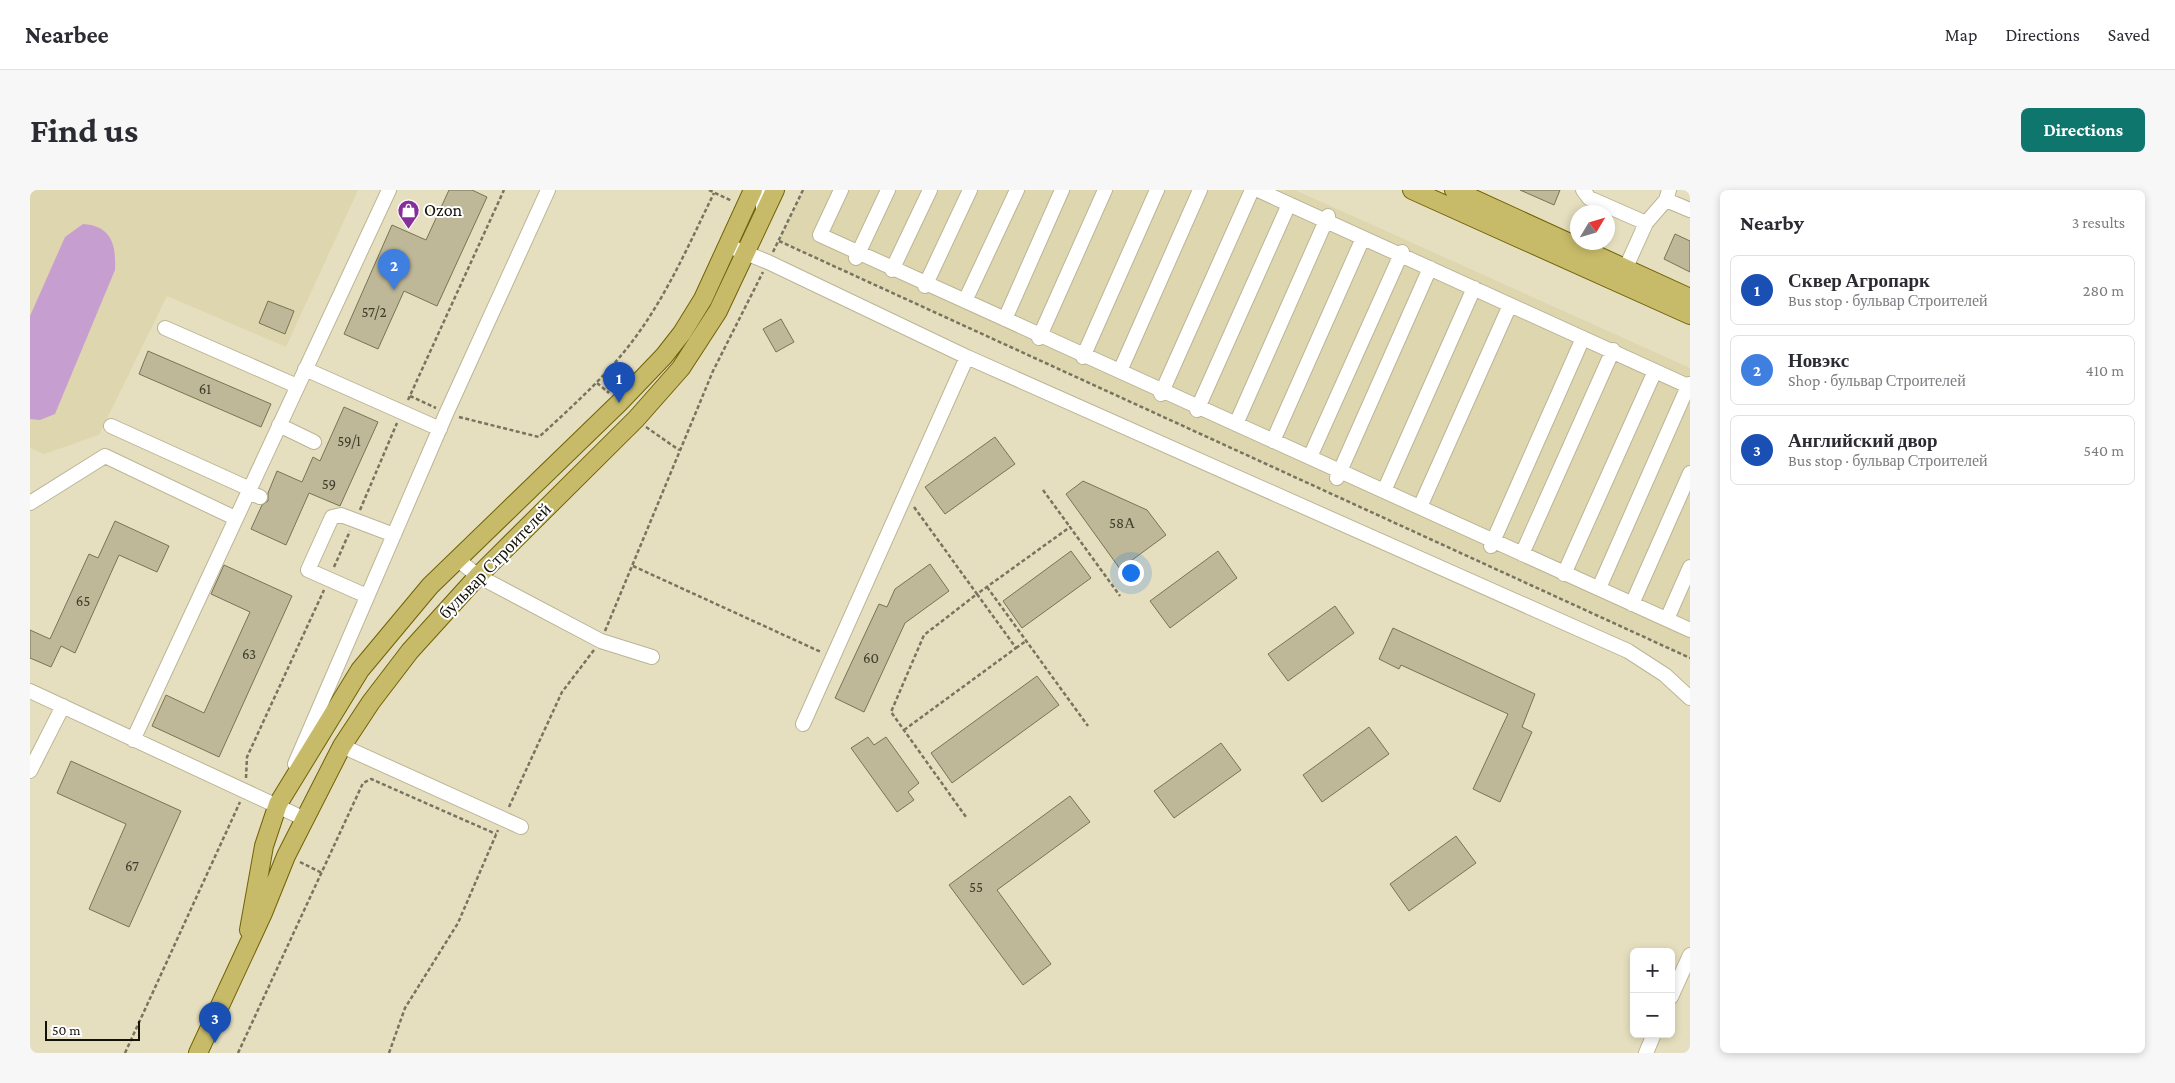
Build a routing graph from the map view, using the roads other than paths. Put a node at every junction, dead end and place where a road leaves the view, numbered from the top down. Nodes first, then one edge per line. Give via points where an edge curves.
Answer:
1 (389, 190) edge
2 (548, 190) edge
3 (753, 190) edge
4 (763, 190) edge
5 (775, 190) edge
6 (840, 190) edge
7 (888, 190) edge
8 (930, 190) edge
9 (970, 190) edge
10 (1017, 190) edge
11 (1062, 190) edge
12 (1105, 190) edge
13 (1158, 190) edge
14 (1200, 190) edge
15 (1252, 190) edge
16 (1258, 190) edge
17 (1412, 190) edge
18 (1454, 190) edge
19 (1582, 190) edge
20 (1667, 195) edge
21 (1289, 204) junction
22 (1690, 210) edge
23 (763, 215) junction
24 (1327, 218) junction
25 (1646, 223) junction
26 (1363, 238) junction
27 (727, 246) junction
28 (746, 253) junction
29 (1401, 253) junction
30 (857, 255) junction
31 (1626, 267) junction
32 (1430, 268) junction
33 (893, 269) junction
34 (926, 284) junction
35 (1619, 284) junction
36 (1474, 288) junction
37 (1690, 298) edge
38 (965, 300) junction
39 (1510, 305) junction
40 (1690, 316) edge
41 (1004, 319) junction
42 (165, 328) dead end
43 (1039, 336) junction
44 (1583, 338) junction
45 (1613, 350) junction
46 (1084, 356) junction
47 (966, 357) junction
48 (305, 369) junction
49 (1655, 370) junction
50 (1120, 371) junction
51 (297, 386) junction
52 (1689, 386) edge
53 (1162, 392) junction
54 (1198, 408) junction
55 (1236, 424) junction
56 (279, 425) junction
57 (111, 426) dead end
58 (440, 430) junction
59 (1273, 441) junction
60 (314, 442) dead end
61 (1310, 458) junction
62 (1690, 473) edge
63 (1338, 474) junction
64 (1384, 491) junction
65 (253, 493) junction
66 (30, 503) edge
67 (1420, 507) junction
68 (235, 518) junction
69 (394, 535) junction
70 (1492, 543) junction
71 (1522, 554) junction
72 (457, 559) junction
73 (1690, 567) edge
74 (1564, 574) junction
75 (478, 576) junction
76 (1598, 588) junction
77 (367, 596) junction
78 (1632, 604) junction
79 (1667, 619) junction
80 (1690, 630) edge
81 (343, 656) junction
82 (652, 657) dead end
83 (360, 670) junction
84 (30, 691) edge
85 (1690, 698) edge
86 (63, 706) junction
87 (803, 724) dead end
88 (133, 740) junction
89 (342, 746) junction
90 (30, 771) edge
91 (278, 804) junction
92 (305, 819) junction
93 (521, 827) dead end
94 (245, 952) junction
95 (1690, 955) edge
96 (1673, 993) edge
97 (1652, 1038) edge
98 (198, 1053) edge
99 (1646, 1053) edge

1 - 48 street
2 - 58 street, бульвар Строителей
3 - 27 main road, бульвар Строителей
4 - 23 street
5 - 23 main road, бульвар Строителей
6 - 30 street via 820,235
7 - 30 street
8 - 33 street
9 - 34 street
10 - 38 street
11 - 41 street
12 - 43 street
13 - 46 street
14 - 50 street
15 - 53 street
16 - 21 street
17 - 35 main road
18 - 31 main road
19 - 25 street via 1588,198
20 - 22 street
20 - 25 street
21 - 24 street
21 - 54 street
23 - 28 main road, бульвар Строителей
24 - 26 street
24 - 55 street
25 - 31 street
26 - 29 street
26 - 59 street
27 - 28 street
27 - 72 main road, бульвар Строителей via 703,299 664,356
28 - 47 street
28 - 75 main road, бульвар Строителей via 718,311 681,368 636,419
29 - 32 street
29 - 61 street
30 - 33 street
31 - 35 street
31 - 37 main road
32 - 36 street
32 - 63 street
33 - 34 street
34 - 38 street
35 - 40 main road
36 - 39 street
36 - 64 street
38 - 41 street
39 - 44 street
39 - 67 street
41 - 43 street
42 - 51 street
43 - 46 street
44 - 45 street
44 - 70 street
45 - 49 street
45 - 71 street
46 - 50 street
47 - 85 street via 1628,651 1665,675
47 - 87 street
48 - 51 street
48 - 58 street
49 - 52 street
49 - 74 street
50 - 53 street
51 - 56 street
52 - 76 street
53 - 54 street
54 - 55 street
55 - 59 street
56 - 60 street
56 - 65 street
57 - 65 street
58 - 69 street, бульвар Строителей
59 - 61 street
61 - 63 street
62 - 78 street
63 - 64 street
64 - 67 street
65 - 68 street
66 - 68 street via 105,456
67 - 70 street
68 - 88 street
69 - 77 street, бульвар Строителей
69 - 77 street via 341,515 332,517 308,570
70 - 71 street
71 - 74 street
72 - 75 street
72 - 83 main road, бульвар Строителей via 394,627
73 - 79 street
74 - 76 street
75 - 82 street via 601,641
75 - 89 main road, бульвар Строителей via 386,681
76 - 78 street
77 - 81 street, бульвар Строителей
78 - 79 street
79 - 80 street
81 - 83 street via 351,666
81 - 91 street, бульвар Строителей
83 - 91 main road, бульвар Строителей
84 - 86 street
86 - 88 street
86 - 90 street
88 - 91 street
89 - 92 main road, бульвар Строителей
89 - 93 street
91 - 92 street
91 - 94 main road, бульвар Строителей via 264,846
92 - 94 main road, бульвар Строителей
94 - 98 main road, бульвар Строителей
95 - 96 street
97 - 99 street

